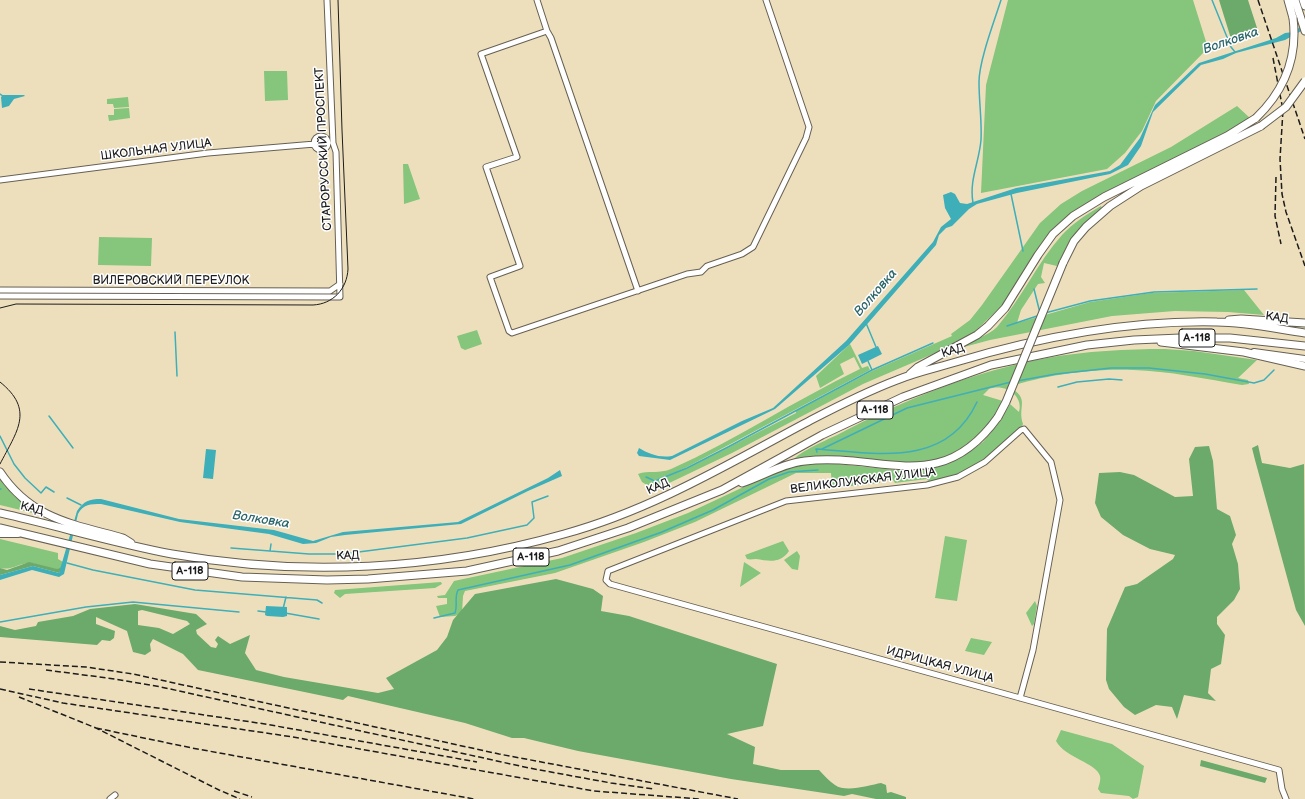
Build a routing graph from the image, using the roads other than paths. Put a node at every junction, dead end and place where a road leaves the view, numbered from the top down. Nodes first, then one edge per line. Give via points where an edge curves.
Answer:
1 (327, 0) edge
2 (537, 0) edge
3 (766, 0) edge
4 (1288, 0) edge
5 (1295, 0) edge
6 (1303, 0) edge
7 (1305, 6) edge
8 (547, 31) junction
9 (1305, 31) edge
10 (1305, 81) edge
11 (330, 143) junction
12 (315, 144) junction
13 (0, 180) edge
14 (340, 284) junction
15 (0, 290) edge
16 (638, 291) junction
17 (0, 296) edge
18 (340, 297) joint
19 (1220, 322) junction
20 (1305, 323) edge
21 (1305, 333) edge
22 (1134, 340) junction
23 (1305, 346) edge
24 (1258, 354) junction
25 (1305, 359) edge
26 (1305, 366) edge
27 (907, 376) junction
28 (0, 472) edge
29 (722, 490) junction
30 (0, 513) edge
31 (65, 526) junction
32 (0, 528) edge
33 (0, 534) edge
34 (26, 535) junction
35 (608, 571) joint
36 (1020, 698) junction
37 (115, 795) dead end
38 (110, 799) edge
39 (1286, 799) edge

1 - 11 street, СТАРОРУССКИЙ ПРОСПЕКТ
2 - 8 street
3 - 16 street via 809,127 806,138 751,249 707,266 696,274 687,274
4 - 27 highway, bridge via 1293,18 1294,51 1287,75 1272,101 1252,120 1227,136 1104,197 1073,216 1053,234 1006,308 988,326 978,335 918,367
5 - 9 highway
6 - 7 highway
8 - 16 street
8 - 16 street via 481,54 517,157 486,167 520,266 490,277 509,331 512,333
10 - 29 highway, bridge via 1286,107 1261,126 1141,186 1110,206 1086,227 1074,241 1063,263 1006,402 998,417 973,444 937,463 915,466 897,467 829,460 805,461
11 - 12 street, ШКОЛЬНАЯ УЛИЦА via 321,150
11 - 12 street, ШКОЛЬНАЯ УЛИЦА via 320,137 315,140
11 - 14 street, СТАРОРУССКИЙ ПРОСПЕКТ via 336,152
12 - 13 street, ШКОЛЬНАЯ УЛИЦА via 208,153
14 - 15 street, ВИЛЕРОВСКИЙ ПЕРЕУЛОК via 330,291
14 - 18 street, СТАРОРУССКИЙ ПРОСПЕКТ
17 - 18 street, ВИЛЕРОВСКИЙ ПЕРЕУЛОК
19 - 20 highway via 1241,319
19 - 21 highway, КАД / А-118
19 - 27 highway, КАД / А-118 via 1114,328 1065,335 985,353
22 - 23 highway, КАД / А-118 via 1230,338
22 - 24 highway
22 - 29 highway, КАД / А-118 via 1061,349 984,367 903,397 822,435
24 - 25 main road
24 - 26 highway
27 - 31 highway, КАД / А-118 via 818,417 680,490 622,516 564,534 462,557 327,568 230,562 135,546 124,538
28 - 31 highway via 11,488 26,502
29 - 34 highway, КАД / А-118 via 628,528 558,551 467,571 410,576 327,580 242,577 150,564
30 - 31 highway, КАД
32 - 34 highway, КАД / А-118
33 - 34 main road
35 - 36 street, ИДРИЦКАЯ УЛИЦА via 606,580 610,584
35 - 36 street, ВЕЛИКОЛУКСКАЯ УЛИЦА via 786,500 927,485 952,478 985,462 1024,429 1051,462 1060,500 1033,650
36 - 39 street, ИДРИЦКАЯ УЛИЦА via 1279,770
37 - 38 street

